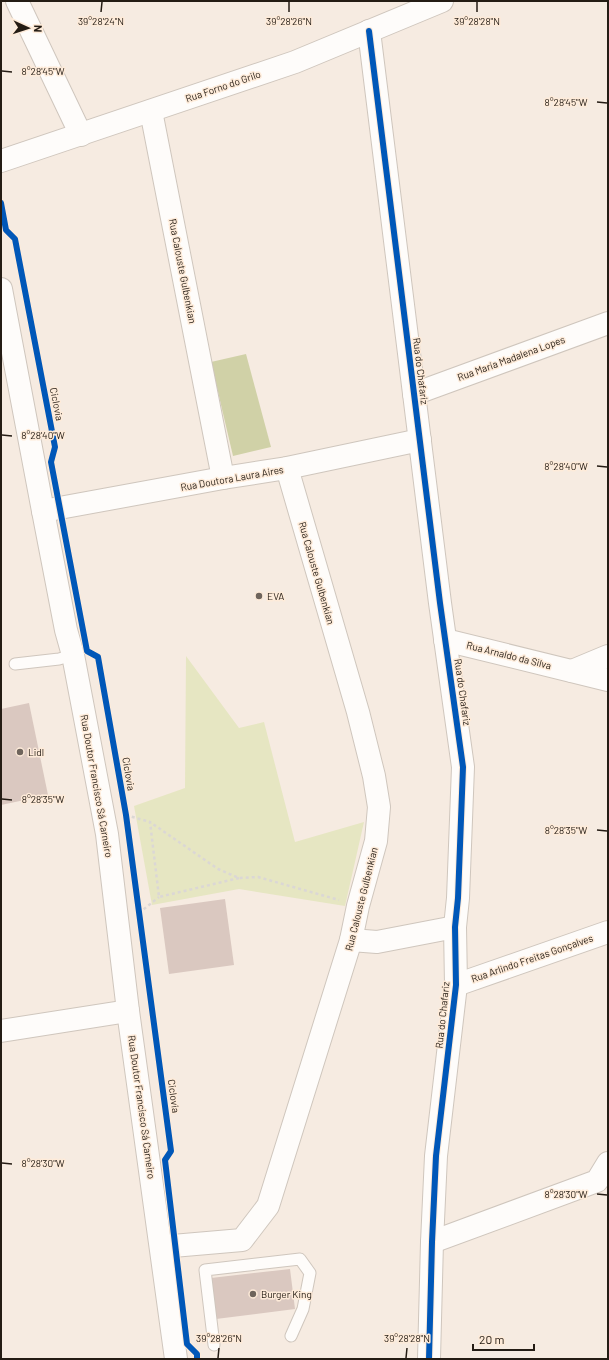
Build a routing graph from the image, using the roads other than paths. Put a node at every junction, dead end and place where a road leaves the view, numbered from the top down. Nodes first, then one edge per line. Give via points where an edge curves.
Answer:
1 (17, 1) edge
2 (442, 1) edge
3 (369, 31) junction
4 (152, 111) junction
5 (81, 134) junction
6 (1, 161) edge
7 (1, 289) edge
8 (608, 322) edge
9 (414, 394) junction
10 (420, 440) junction
11 (287, 468) junction
12 (223, 478) junction
13 (43, 511) junction
14 (445, 640) junction
15 (73, 655) junction
16 (608, 656) edge
17 (15, 664) dead end
18 (572, 671) junction
19 (608, 680) edge
20 (455, 927) junction
21 (608, 932) edge
22 (351, 940) junction
23 (456, 985) junction
24 (128, 1011) junction
25 (1, 1031) edge
26 (603, 1172) edge
27 (432, 1242) junction
28 (161, 1247) junction
29 (291, 1336) dead end
30 (214, 1345) dead end
31 (176, 1359) edge
32 (429, 1359) edge

1 - 5 street
2 - 3 street, Rua Forno do Grilo
3 - 4 street, Rua Forno do Grilo via 295,62
3 - 9 street, Rua do Chafariz
4 - 5 street, Rua Forno do Grilo
4 - 12 street, Rua Calouste Gulbenkian
5 - 6 street, Rua Forno do Grilo
7 - 13 street, Rua Doutor Francisco Sá Carneiro
8 - 9 street, Rua Maria Madalena Lopes
9 - 10 street, Rua do Chafariz
10 - 11 street, Rua Doutora Laura Aires
10 - 14 street, Rua do Chafariz
11 - 12 street, Rua Doutora Laura Aires
11 - 22 street, Rua Calouste Gulbenkian via 358,712 379,807 376,841
12 - 13 street, Rua Doutora Laura Aires
13 - 15 street, Rua Doutor Francisco Sá Carneiro
14 - 18 street, Rua Arnaldo da Silva
14 - 20 street, Rua do Chafariz via 463,767
15 - 17 lane
15 - 24 street, Rua Doutor Francisco Sá Carneiro via 108,834
16 - 18 street
18 - 19 street, Rua Arnaldo da Silva
20 - 22 street via 377,942
20 - 23 street, Rua do Chafariz
21 - 23 street, Rua Arlindo Freitas Gonçalves
22 - 28 street, Rua Calouste Gulbenkian via 268,1206 242,1240
23 - 27 street, Rua do Chafariz via 436,1156
24 - 25 street
24 - 28 street, Rua Doutor Francisco Sá Carneiro
26 - 27 street
27 - 32 street, Rua do Chafariz
28 - 31 street, Rua Doutor Francisco Sá Carneiro
29 - 30 lane via 303,1308 310,1273 300,1259 205,1270

